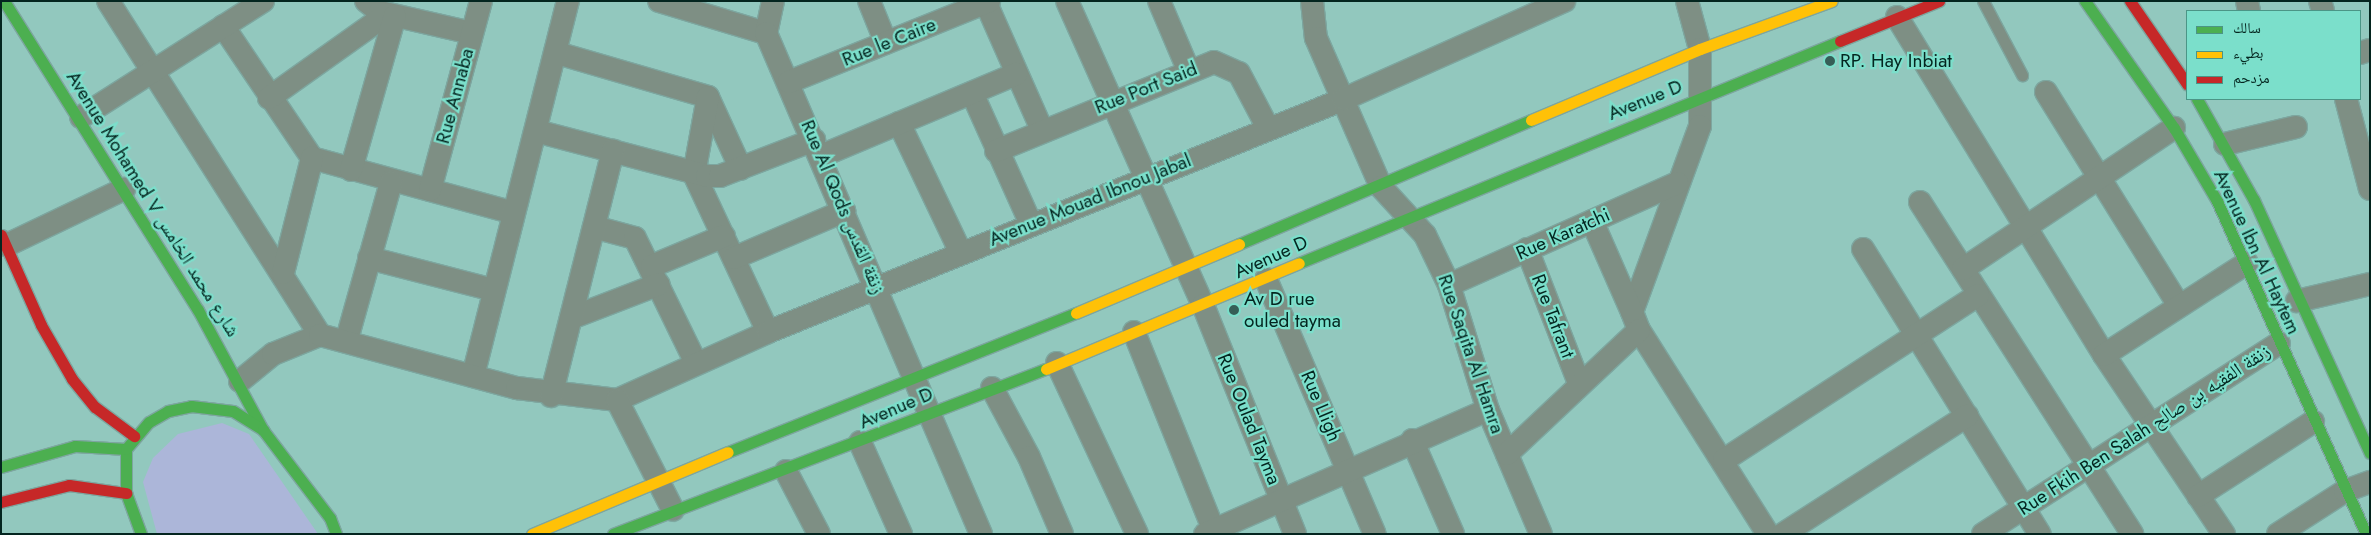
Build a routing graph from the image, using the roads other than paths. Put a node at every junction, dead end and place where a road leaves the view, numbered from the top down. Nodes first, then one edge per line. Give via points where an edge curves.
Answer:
1 (4, 1) edge
2 (108, 1) edge
3 (263, 1) edge
4 (366, 1) edge
5 (481, 1) edge
6 (568, 1) edge
7 (659, 1) edge
8 (773, 1) edge
9 (869, 1) edge
10 (1159, 1) edge
11 (1312, 1) edge
12 (1564, 1) edge
13 (1686, 1) edge
14 (1832, 1) edge
15 (1939, 1) edge
16 (1983, 1) edge
17 (2085, 1) edge
18 (2130, 1) edge
19 (987, 2) edge
20 (689, 6) edge
21 (1072, 6) edge
22 (391, 15) junction
23 (1897, 17) junction
24 (223, 26) junction
25 (472, 33) junction
26 (766, 33) junction
27 (886, 43) junction
28 (1700, 49) junction
29 (557, 53) junction
30 (152, 69) junction
31 (1188, 69) junction
32 (1016, 74) junction
33 (2022, 75) dead end
34 (789, 82) junction
35 (2186, 83) edge
36 (2046, 92) dead end
37 (972, 93) junction
38 (1702, 96) junction
39 (708, 97) junction
40 (270, 98) junction
41 (1344, 99) junction
42 (2198, 100) edge
43 (2346, 100) edge
44 (1115, 101) junction
45 (81, 117) junction
46 (899, 124) junction
47 (2296, 127) dead end
48 (1268, 128) junction
49 (2174, 128) junction
50 (1042, 130) junction
51 (536, 131) junction
52 (2225, 144) junction
53 (818, 148) junction
54 (613, 151) junction
55 (996, 151) junction
56 (312, 158) junction
57 (741, 168) junction
58 (352, 170) junction
59 (694, 174) junction
60 (1147, 176) junction
61 (2099, 179) junction
62 (391, 182) junction
63 (1677, 184) junction
64 (1381, 186) junction
65 (124, 189) junction
66 (2370, 189) edge
67 (430, 190) junction
68 (1920, 202) dead end
69 (844, 211) junction
70 (514, 213) junction
71 (1407, 215) junction
72 (1592, 220) junction
73 (1031, 224) junction
74 (594, 226) junction
75 (2030, 229) junction
76 (724, 236) junction
77 (4, 246) edge
78 (1526, 249) junction
79 (1864, 249) dead end
80 (961, 253) junction
81 (369, 258) junction
82 (734, 258) junction
83 (2246, 263) junction
84 (1185, 268) junction
85 (1963, 270) junction
86 (283, 273) junction
87 (655, 275) junction
88 (1266, 279) junction
89 (2370, 284) edge
90 (1449, 285) junction
91 (878, 288) junction
92 (494, 290) junction
93 (1978, 295) junction
94 (2297, 302) junction
95 (1203, 304) junction
96 (2179, 306) junction
97 (571, 318) junction
98 (1635, 321) junction
99 (768, 332) junction
100 (1134, 332) junction
101 (320, 335) junction
102 (1917, 338) junction
103 (347, 340) junction
104 (2279, 343) junction
105 (2104, 355) junction
106 (696, 363) junction
107 (1057, 363) junction
108 (472, 376) junction
109 (240, 381) junction
110 (914, 381) junction
111 (1579, 383) junction
112 (992, 388) junction
113 (551, 396) junction
114 (617, 400) junction
115 (1488, 410) junction
116 (928, 414) junction
117 (1967, 416) junction
118 (2313, 422) junction
119 (2152, 428) junction
120 (263, 430) junction
121 (134, 436) junction
122 (1412, 440) junction
123 (860, 442) junction
124 (126, 449) junction
125 (2370, 453) edge
126 (1507, 454) junction
127 (1724, 460) junction
128 (1, 467) edge
129 (2091, 467) junction
130 (1348, 469) junction
131 (786, 471) junction
132 (658, 479) junction
133 (2370, 482) edge
134 (2345, 491) junction
135 (126, 492) junction
136 (2198, 496) junction
137 (1, 502) edge
138 (1281, 503) junction
139 (2024, 508) junction
140 (673, 510) junction
141 (342, 531) edge
142 (1211, 532) edge
143 (2222, 533) edge
144 (141, 534) edge
145 (532, 534) edge
146 (613, 534) edge
147 (819, 534) edge
148 (901, 534) edge
149 (981, 534) edge
150 (1062, 534) edge
151 (1137, 534) edge
152 (1295, 534) edge
153 (1375, 534) edge
154 (1453, 534) edge
155 (1542, 534) edge
156 (1768, 534) edge
157 (1783, 534) edge
158 (1983, 534) edge
159 (2040, 534) edge
160 (2132, 534) edge
161 (2278, 534) edge
162 (2366, 534) edge

1 - 45 main road, Avenue Mohamed V شارع محمد الخامس
2 - 30 street
3 - 24 street
4 - 22 street
5 - 25 street, Rue Annaba
6 - 29 street
7 - 20 street
8 - 26 street
9 - 27 street
10 - 31 street
11 - 41 street, Rue Saqita Al Hamra via 1312,29
12 - 41 street, Avenue Mouad Ibnou Jabal
13 - 28 street
14 - 28 main road, Avenue D
15 - 23 main road, Avenue D
16 - 33 lane
17 - 49 main road, Avenue Ibn Al Haytem
18 - 35 main road
19 - 27 street, Rue le Caire
19 - 32 street
20 - 26 street
21 - 44 street, Rue Oulad Tayma
22 - 25 street
22 - 40 street
22 - 58 street
23 - 38 main road, Avenue D
23 - 75 street
24 - 30 street
24 - 40 street
25 - 67 street, Rue Annaba
26 - 34 street, Rue Al Qods زنقة القدس
27 - 34 street, Rue le Caire
28 - 38 street
28 - 64 main road, Avenue D
29 - 39 street
29 - 51 street
30 - 45 street
30 - 86 street
31 - 44 street, Rue Port Said
31 - 48 street, Rue Port Said via 1214,62 1233,68 1249,89
32 - 37 street
32 - 50 street
34 - 53 street, Rue Al Qods زنقة القدس
36 - 61 street
37 - 46 street
37 - 55 street
38 - 63 street via 1694,152
38 - 71 main road, Avenue D
39 - 57 street
39 - 59 street
40 - 56 street
41 - 48 street, Avenue Mouad Ibnou Jabal
41 - 64 street, Rue Saqita Al Hamra
42 - 52 main road, Avenue Ibn Al Haytem
43 - 66 street
44 - 50 street, Rue Port Said
44 - 60 street, Rue Oulad Tayma
45 - 65 main road, Avenue Mohamed V شارع محمد الخامس
46 - 53 street
46 - 80 street
47 - 52 street
48 - 60 street, Avenue Mouad Ibnou Jabal
49 - 61 street
49 - 83 main road, Avenue Ibn Al Haytem
50 - 55 street, Rue Port Said
51 - 54 street
51 - 70 street
52 - 94 main road, Avenue Ibn Al Haytem
53 - 57 street
53 - 69 street, Rue Al Qods زنقة القدس
54 - 59 street
54 - 74 street
55 - 73 street
56 - 58 street
56 - 86 street
57 - 59 street via 720,176
58 - 62 street
59 - 76 street
60 - 73 street, Avenue Mouad Ibnou Jabal
60 - 84 street, Rue Oulad Tayma
61 - 75 street
61 - 96 street
62 - 67 street
62 - 81 street
63 - 72 street, Rue Karatchi
63 - 98 street
64 - 71 street, Rue Saqita Al Hamra
64 - 84 main road, Avenue D
65 - 77 street
65 - 109 main road, Avenue Mohamed V شارع محمد الخامس
67 - 70 street
68 - 85 street
69 - 82 street
69 - 91 street, Rue Al Qods زنقة القدس
70 - 92 street
71 - 88 main road, Avenue D
71 - 90 street, Rue Saqita Al Hamra via 1425,235
72 - 78 street, Rue Karatchi
72 - 98 street
73 - 80 street, Avenue Mouad Ibnou Jabal
74 - 87 street via 631,235
74 - 97 street
75 - 85 street
75 - 105 street
76 - 82 street
76 - 87 street
77 - 121 main road via 72,379 95,407
78 - 90 street, Rue Karatchi
78 - 111 street, Rue Tafrant
79 - 102 street
80 - 91 street, Avenue Mouad Ibnou Jabal
81 - 92 street
81 - 103 street
82 - 99 street
83 - 96 street
83 - 104 main road, Avenue Ibn Al Haytem
84 - 95 street, Rue Oulad Tayma
84 - 110 main road, Avenue D
85 - 93 street
86 - 101 street
87 - 97 street
87 - 106 street
88 - 95 main road, Avenue D
88 - 130 street, Rue Lligh
89 - 94 street
90 - 115 street, Rue Saqita Al Hamra
91 - 99 street, Avenue Mouad Ibnou Jabal
91 - 110 street, Rue Al Qods زنقة القدس
92 - 108 street
93 - 102 street
93 - 129 street
94 - 125 main road, Avenue Ibn Al Haytem
95 - 100 main road, Avenue D
95 - 138 street, Rue Oulad Tayma
96 - 105 street
97 - 113 street
98 - 111 street
98 - 127 street
99 - 106 street, Avenue Mouad Ibnou Jabal
100 - 107 main road, Avenue D
100 - 142 street
101 - 103 street
101 - 109 street via 286,347
102 - 117 street
102 - 127 street
103 - 108 street
104 - 118 main road, Avenue Ibn Al Haytem
104 - 119 street, Rue Fkih Ben Salah زنقة الفقيه بن صالح
105 - 119 street
106 - 114 street, Avenue Mouad Ibnou Jabal
107 - 112 main road, Avenue D
107 - 151 street
108 - 113 street
109 - 120 main road, Avenue Mohamed V شارع محمد الخامس
110 - 116 street, Rue Al Qods زنقة القدس
110 - 132 main road, Avenue D
111 - 126 street
112 - 116 main road, Avenue D
112 - 150 street via 1029,457
113 - 114 street
114 - 132 street
115 - 122 street
115 - 126 street, Rue Saqita Al Hamra
116 - 123 main road, Avenue D
116 - 149 street, Rue Al Qods زنقة القدس
117 - 139 street
117 - 157 street
118 - 134 main road, Avenue Ibn Al Haytem
118 - 136 street
119 - 129 street, Rue Fkih Ben Salah زنقة الفقيه بن صالح
119 - 136 street
120 - 121 main road via 233,411 191,406 168,411
120 - 141 main road
121 - 124 main road
122 - 130 street
122 - 154 street
123 - 131 main road, Avenue D
123 - 148 street
124 - 128 main road via 75,446
124 - 135 main road
126 - 155 street, Rue Saqita Al Hamra
127 - 156 street
129 - 139 street, Rue Fkih Ben Salah زنقة الفقيه بن صالح
129 - 160 street
130 - 138 street
130 - 153 street, Rue Lligh
131 - 140 main road, Avenue D
131 - 147 street
132 - 140 street
132 - 145 main road, Avenue D
133 - 134 street
134 - 161 street
134 - 162 main road, Avenue Ibn Al Haytem
135 - 137 main road via 69,485
135 - 144 main road
136 - 143 street
138 - 142 street
138 - 152 street, Rue Oulad Tayma
139 - 158 street, Rue Fkih Ben Salah زنقة الفقيه بن صالح
139 - 159 street
140 - 146 main road, Avenue D

